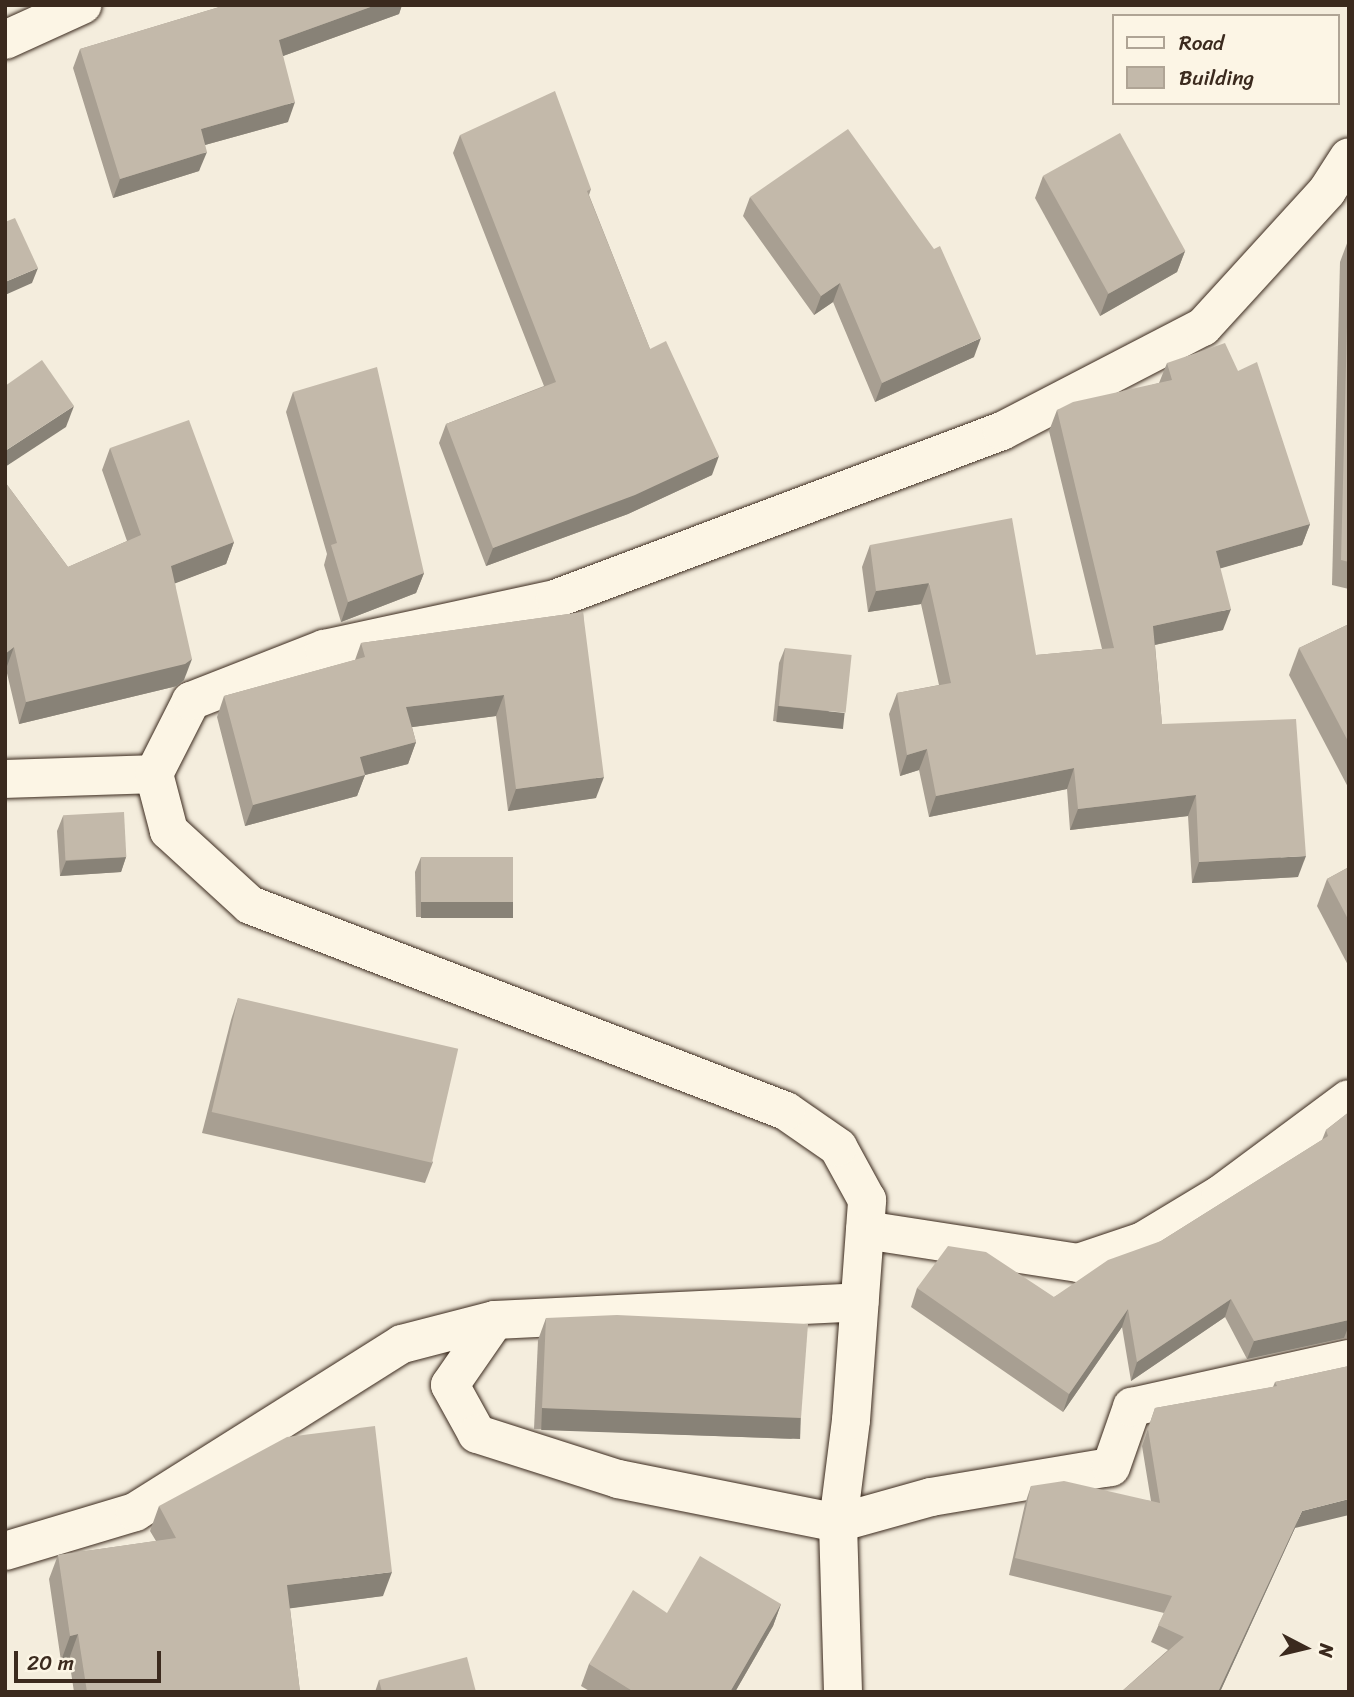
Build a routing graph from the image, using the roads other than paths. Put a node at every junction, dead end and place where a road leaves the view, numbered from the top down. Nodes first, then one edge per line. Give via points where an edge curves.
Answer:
1 (82, 5) edge
2 (5, 40) edge
3 (1349, 157) edge
4 (154, 774) junction
5 (5, 779) edge
6 (1349, 1099) edge
7 (865, 1230) junction
8 (860, 1302) junction
9 (495, 1320) junction
10 (1349, 1359) edge
11 (838, 1522) junction
12 (5, 1551) edge
13 (843, 1692) edge

1 - 2 street
3 - 4 street via 1327,191 1203,327 1073,395 1002,431 555,599 324,649 191,701
4 - 5 street
4 - 7 street via 169,831 250,905 786,1111 838,1147 867,1200
6 - 7 street via 1221,1195 1143,1241 1078,1263
7 - 8 street
8 - 9 street
8 - 11 street
9 - 11 street via 450,1385 477,1434 618,1479
9 - 12 street via 402,1344 135,1512
10 - 11 street via 1132,1407 1111,1466 931,1497
11 - 13 street

